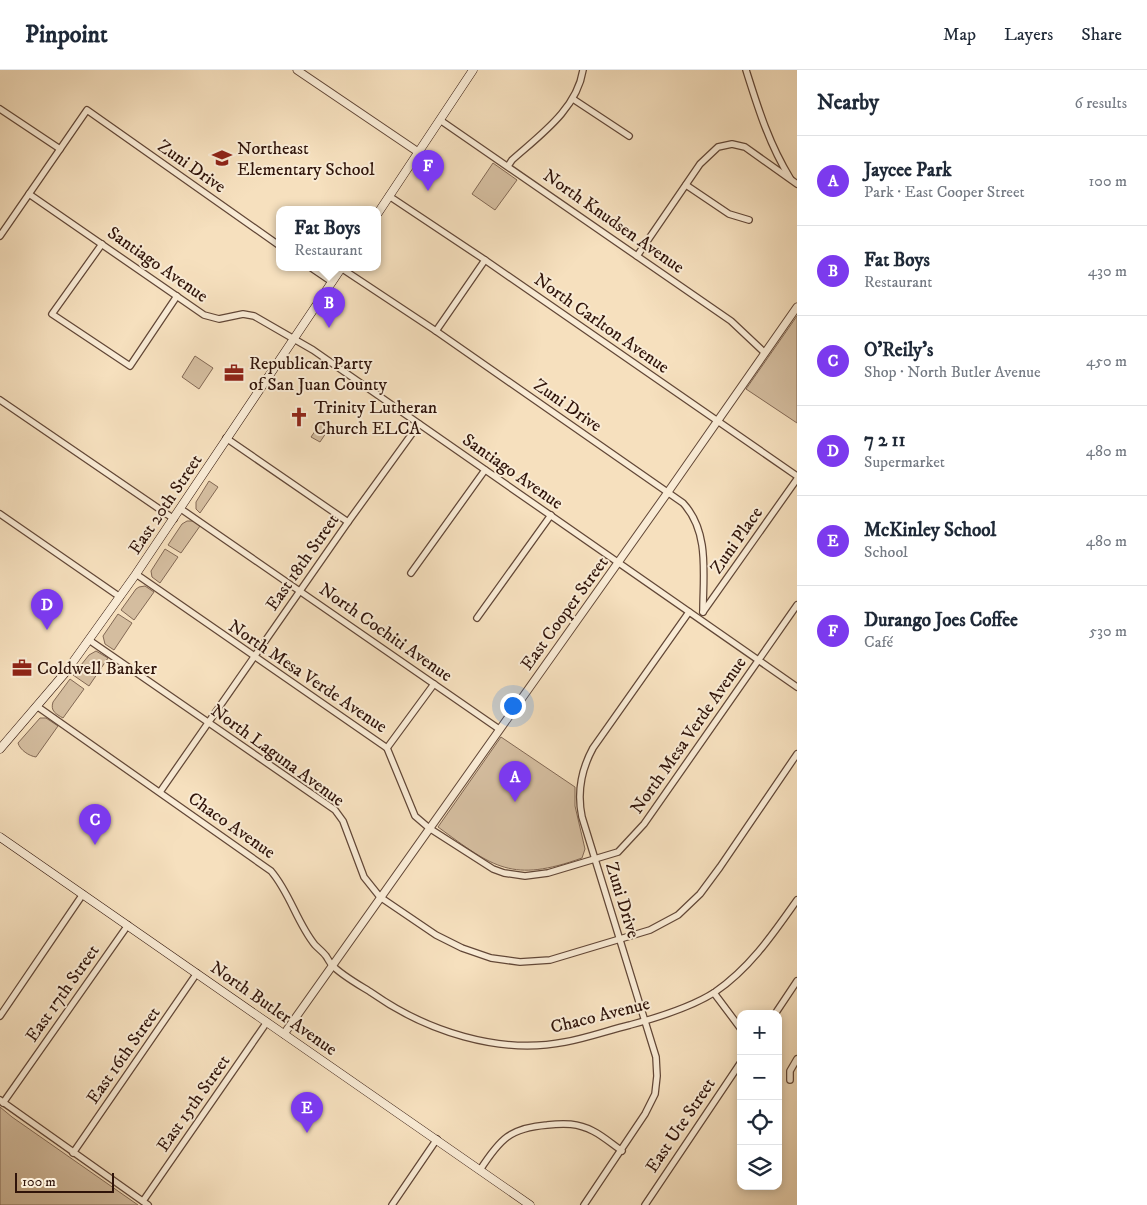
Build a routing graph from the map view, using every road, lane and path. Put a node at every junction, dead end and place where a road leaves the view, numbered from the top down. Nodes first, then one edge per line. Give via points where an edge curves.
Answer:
1 (297, 70) edge
2 (473, 70) edge
3 (583, 70) edge
4 (746, 70) edge
5 (573, 99) junction
6 (0, 109) edge
7 (440, 120) junction
8 (629, 136) dead end
9 (60, 149) junction
10 (418, 152) junction
11 (508, 166) junction
12 (795, 183) edge
13 (686, 185) junction
14 (29, 194) junction
15 (389, 196) junction
16 (381, 208) edge
17 (749, 220) dead end
18 (0, 236) edge
19 (276, 243) edge
20 (102, 244) junction
21 (637, 256) junction
22 (485, 260) junction
23 (316, 271) edge
24 (339, 271) edge
25 (348, 271) edge
26 (332, 282) junction
27 (178, 296) junction
28 (797, 307) edge
29 (436, 331) junction
30 (294, 339) junction
31 (765, 353) junction
32 (0, 400) edge
33 (718, 421) junction
34 (419, 424) junction
35 (226, 438) junction
36 (486, 470) junction
37 (797, 478) edge
38 (668, 492) junction
39 (181, 509) junction
40 (0, 514) edge
41 (551, 515) junction
42 (174, 519) junction
43 (348, 522) junction
44 (618, 562) junction
45 (411, 572) dead end
46 (136, 574) junction
47 (300, 591) junction
48 (120, 597) junction
49 (797, 605) edge
50 (689, 612) junction
51 (703, 612) junction
52 (477, 618) dead end
53 (698, 618) junction
54 (89, 640) junction
55 (254, 658) junction
56 (759, 660) junction
57 (434, 684) junction
58 (797, 687) edge
59 (38, 707) junction
60 (208, 723) junction
61 (499, 729) junction
62 (387, 748) junction
63 (0, 749) edge
64 (797, 754) edge
65 (160, 792) junction
66 (429, 828) junction
67 (0, 837) edge
68 (595, 859) junction
69 (83, 894) junction
70 (380, 897) junction
71 (797, 900) edge
72 (128, 925) junction
73 (619, 940) junction
74 (332, 965) junction
75 (197, 973) junction
76 (797, 981) edge
77 (714, 993) junction
78 (778, 1010) edge
79 (0, 1016) edge
80 (644, 1021) junction
81 (267, 1022) junction
82 (737, 1023) edge
83 (284, 1034) junction
84 (797, 1059) edge
85 (737, 1068) edge
86 (790, 1080) dead end
87 (2, 1102) edge
88 (437, 1139) junction
89 (622, 1151) junction
90 (73, 1153) junction
91 (480, 1170) junction
92 (145, 1203) edge
93 (392, 1205) edge
94 (530, 1205) edge
95 (584, 1205) edge
96 (644, 1205) edge

1 - 10 street
2 - 7 main road
3 - 5 street
4 - 12 street via 777,156
5 - 8 street
5 - 11 street
6 - 9 street
7 - 10 main road
7 - 11 street, North Knudsen Avenue
9 - 14 street
9 - 19 street, Zuni Drive via 87,110
10 - 15 main road
11 - 21 street, North Knudsen Avenue
12 - 13 street via 745,147 732,144 718,147 706,157
13 - 17 street via 729,214
13 - 21 street
14 - 18 street
14 - 20 street, Santiago Avenue
15 - 16 main road
15 - 22 street, North Carlton Avenue
20 - 27 street, Santiago Avenue
20 - 27 street via 52,314 130,366
21 - 31 street, North Knudsen Avenue via 731,321
22 - 29 street
22 - 33 street, North Carlton Avenue
23 - 26 street
24 - 26 main road, East 20th Street
25 - 29 street, Zuni Drive
26 - 30 main road, East 20th Street
27 - 30 street, Santiago Avenue via 209,317 254,316
28 - 31 street, East Cooper Street
29 - 38 street, Zuni Drive
30 - 34 street, Santiago Avenue
30 - 35 main road, East 20th Street
31 - 33 street, East Cooper Street
32 - 42 street
33 - 37 street, North Carlton Avenue
33 - 38 street, East Cooper Street
34 - 36 street, Santiago Avenue
34 - 43 street, East 18th Street
35 - 39 main road, East 20th Street
35 - 43 street
36 - 41 street, Santiago Avenue
36 - 45 street
37 - 51 street, Zuni Place
38 - 44 street, East Cooper Street
38 - 51 street, Zuni Drive via 692,512 698,523 702,540
39 - 42 main road, East 20th Street
39 - 47 street, North Cochiti Avenue
40 - 48 street
41 - 44 street, Santiago Avenue
41 - 52 street
42 - 46 main road, East 20th Street
43 - 47 street, East 18th Street
44 - 50 street, Santiago Avenue
44 - 61 street, East Cooper Street
46 - 48 main road, East 20th Street
46 - 55 street, North Mesa Verde Avenue
47 - 55 street, East 18th Street
47 - 57 street, North Cochiti Avenue
48 - 54 main road, East 20th Street
49 - 56 street, North Mesa Verde Avenue
50 - 53 street, Santiago Avenue
50 - 68 street, Zuni Drive via 585,764 580,802
51 - 53 street, Zuni Place
53 - 56 street, Santiago Avenue
54 - 59 main road, East 20th Street
54 - 60 street, North Laguna Avenue
55 - 60 street, East 18th Street
55 - 62 street, North Mesa Verde Avenue
56 - 58 street, Santiago Avenue
56 - 68 street, North Mesa Verde Avenue via 644,824 618,852
57 - 61 street, North Cochiti Avenue
57 - 62 street
59 - 63 main road, East 20th Street
59 - 65 street, Chaco Avenue
60 - 65 street, East 18th Street
60 - 70 street, North Laguna Avenue via 335,810 343,822 364,877
61 - 66 street, East Cooper Street
62 - 66 street, North Mesa Verde Avenue via 415,816
64 - 73 street, North Laguna Avenue via 700,894 678,914 650,930
65 - 74 street, Chaco Avenue via 271,871 286,891 315,945
66 - 68 street, North Mesa Verde Avenue via 483,864 509,874 540,875
66 - 70 street, East Cooper Street
67 - 69 main road, North Butler Avenue
68 - 73 street, Zuni Drive
69 - 72 main road, North Butler Avenue
69 - 79 street
70 - 73 street, North Laguna Avenue via 436,935 491,958 520,962 550,960
70 - 74 street, East Cooper Street
71 - 77 street, Chaco Avenue via 763,948
72 - 75 main road, North Butler Avenue
72 - 87 street, East 17th Street
73 - 80 street, Zuni Drive
74 - 80 street, Chaco Avenue via 412,1017 441,1030 477,1040 536,1045 564,1042
74 - 83 street, East Cooper Street
75 - 81 main road, North Butler Avenue
75 - 90 street, East 16th Street
76 - 78 street
77 - 80 street, Chaco Avenue
77 - 82 street
80 - 89 street, Zuni Drive via 656,1057 655,1094
81 - 83 main road, North Butler Avenue
81 - 92 street, East 15th Street
83 - 88 main road, North Butler Avenue
84 - 86 street via 790,1071
85 - 96 street, East Ute Street
87 - 90 street
88 - 91 main road, North Butler Avenue
88 - 93 street
89 - 91 street via 578,1125 564,1123 528,1127 506,1138
89 - 95 street, Zuni Drive
90 - 92 street
91 - 94 main road, North Butler Avenue

